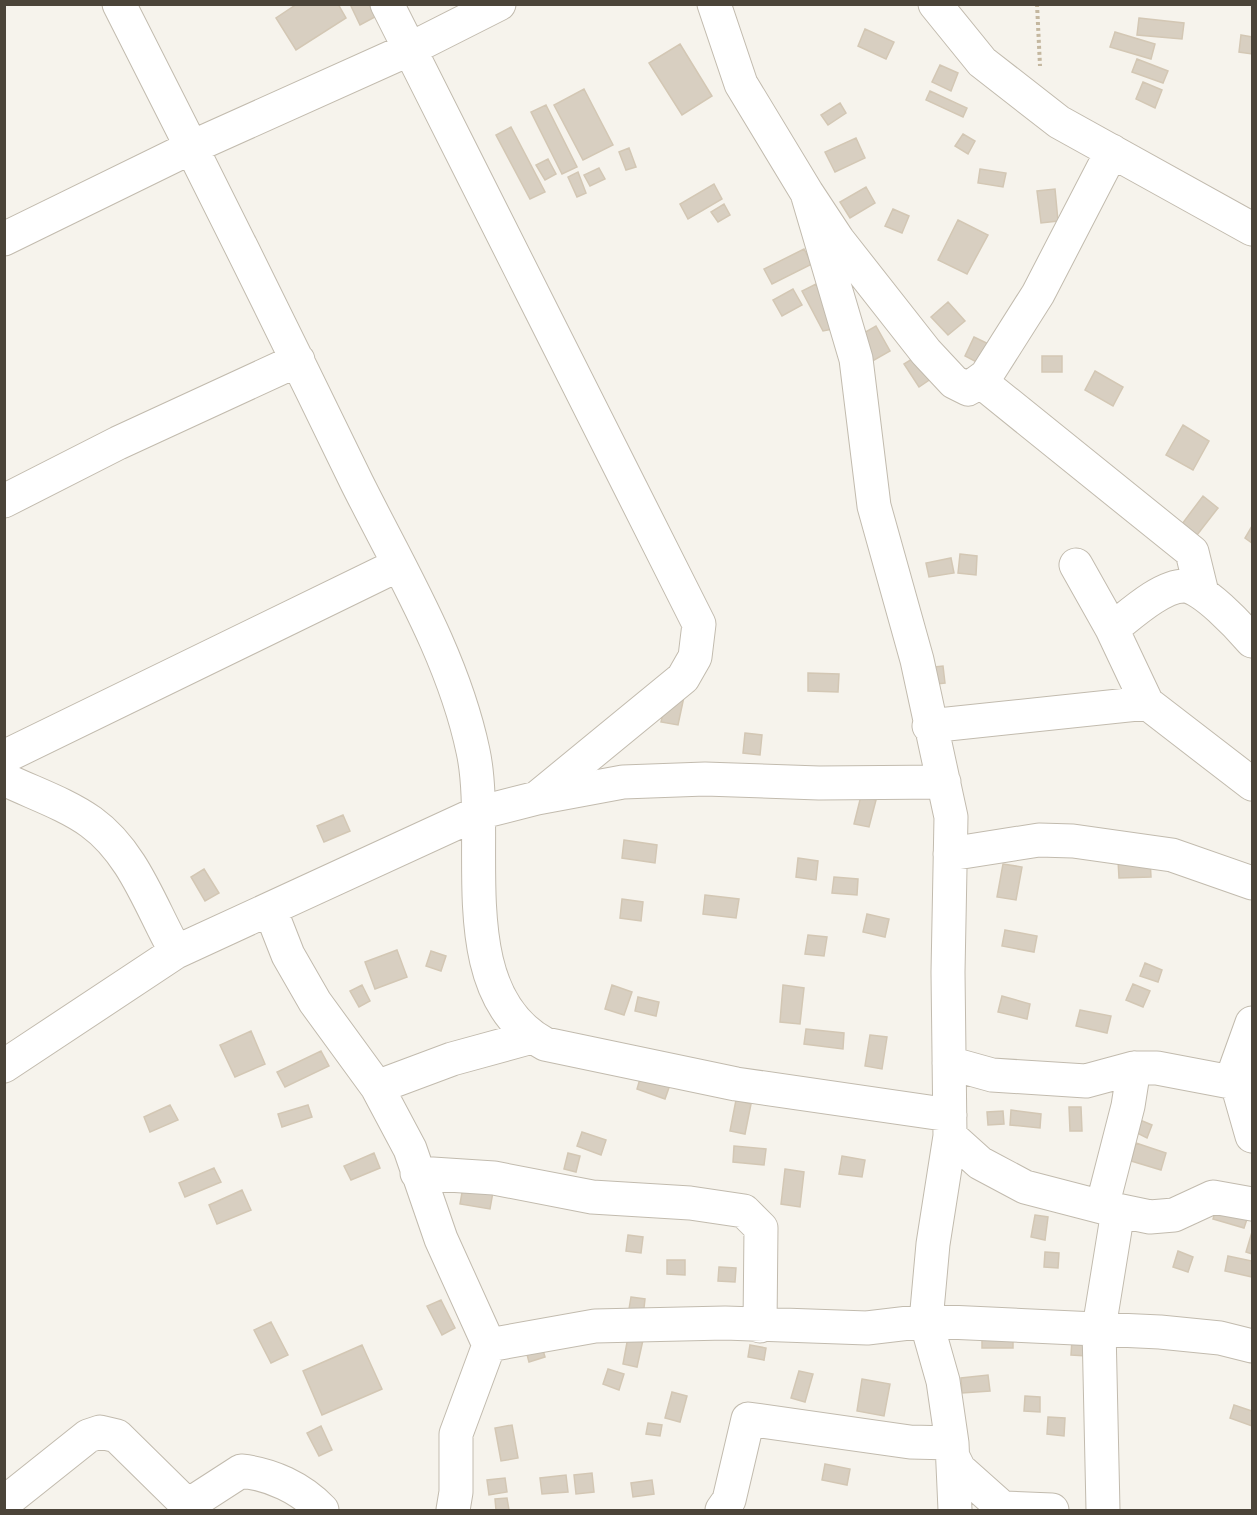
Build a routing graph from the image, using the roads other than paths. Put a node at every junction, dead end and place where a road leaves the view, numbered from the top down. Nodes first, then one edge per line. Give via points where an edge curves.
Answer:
1 (119, 4) edge
2 (387, 4) edge
3 (499, 4) edge
4 (714, 4) edge
5 (935, 4) edge
6 (410, 49) junction
7 (192, 147) junction
8 (1112, 151) junction
9 (807, 193) junction
10 (1252, 229) edge
11 (4, 239) edge
12 (298, 360) junction
13 (980, 381) junction
14 (4, 501) edge
15 (398, 565) junction
16 (1076, 565) dead end
17 (1202, 593) junction
18 (1112, 629) junction
19 (1252, 641) edge
20 (1147, 703) junction
21 (929, 726) junction
22 (4, 757) edge
23 (4, 779) edge
24 (944, 783) junction
25 (1252, 784) edge
26 (537, 798) junction
27 (478, 813) junction
28 (950, 854) junction
29 (1252, 883) edge
30 (270, 909) junction
31 (176, 952) junction
32 (1252, 1023) edge
33 (532, 1037) junction
34 (949, 1063) junction
35 (4, 1066) edge
36 (1134, 1068) junction
37 (1236, 1083) junction
38 (377, 1087) junction
39 (950, 1126) junction
40 (1252, 1137) edge
41 (417, 1173) junction
42 (1252, 1204) edge
43 (1110, 1209) junction
44 (926, 1321) junction
45 (760, 1326) junction
46 (1099, 1328) junction
47 (489, 1345) junction
48 (1252, 1346) edge
49 (953, 1451) junction
50 (4, 1503) edge
51 (1004, 1509) edge
52 (322, 1510) edge
53 (453, 1510) edge
54 (722, 1510) edge
55 (955, 1510) edge
56 (1052, 1510) edge
57 (1103, 1510) edge

1 - 7 street
2 - 6 street
3 - 6 street
4 - 9 street via 741,84
5 - 8 street via 982,62 1059,122
6 - 7 street
6 - 26 street via 699,624 695,657 683,678
7 - 11 street
7 - 12 street
8 - 10 street
8 - 13 street via 1038,294 993,367
9 - 13 street via 838,240 942,370 968,389
9 - 21 street via 856,359 874,506 917,660
12 - 14 street
12 - 15 street
13 - 17 street via 1192,552
15 - 22 street
15 - 27 street via 454,681 474,753
16 - 18 street
17 - 18 street via 1184,586 1158,595
17 - 19 street
18 - 20 street
20 - 21 street
20 - 25 street
21 - 24 street
23 - 31 street via 78,813 117,845
24 - 26 street via 705,779 623,782
24 - 28 street via 951,817
26 - 27 street
27 - 30 street
27 - 33 street via 478,903 485,956 504,1005
28 - 29 street via 1039,840 1073,841 1172,855
28 - 34 street
30 - 31 street
30 - 38 street via 288,955 315,1002
31 - 35 street
32 - 37 street via 1235,1067
33 - 38 street via 452,1059
33 - 39 street via 552,1046
34 - 36 street via 992,1075 1086,1081
34 - 39 street
36 - 37 street via 1157,1068
36 - 43 street
37 - 40 street
38 - 41 street via 410,1149
39 - 43 street via 980,1163 1025,1187
39 - 44 street
41 - 45 street via 494,1178 592,1197 690,1203 744,1211 760,1228
41 - 47 street via 441,1239
42 - 43 street via 1213,1197 1190,1210 1150,1218
43 - 46 street
44 - 45 street via 867,1328
44 - 46 street
44 - 49 street via 943,1381
45 - 47 street via 595,1326
46 - 48 street via 1220,1338
46 - 57 street
47 - 53 street via 456,1434
49 - 51 street via 959,1469
49 - 54 street via 748,1419 729,1500
49 - 55 street
50 - 52 street via 88,1436 100,1432 117,1436 180,1498 193,1502 241,1471 279,1480
51 - 56 street

